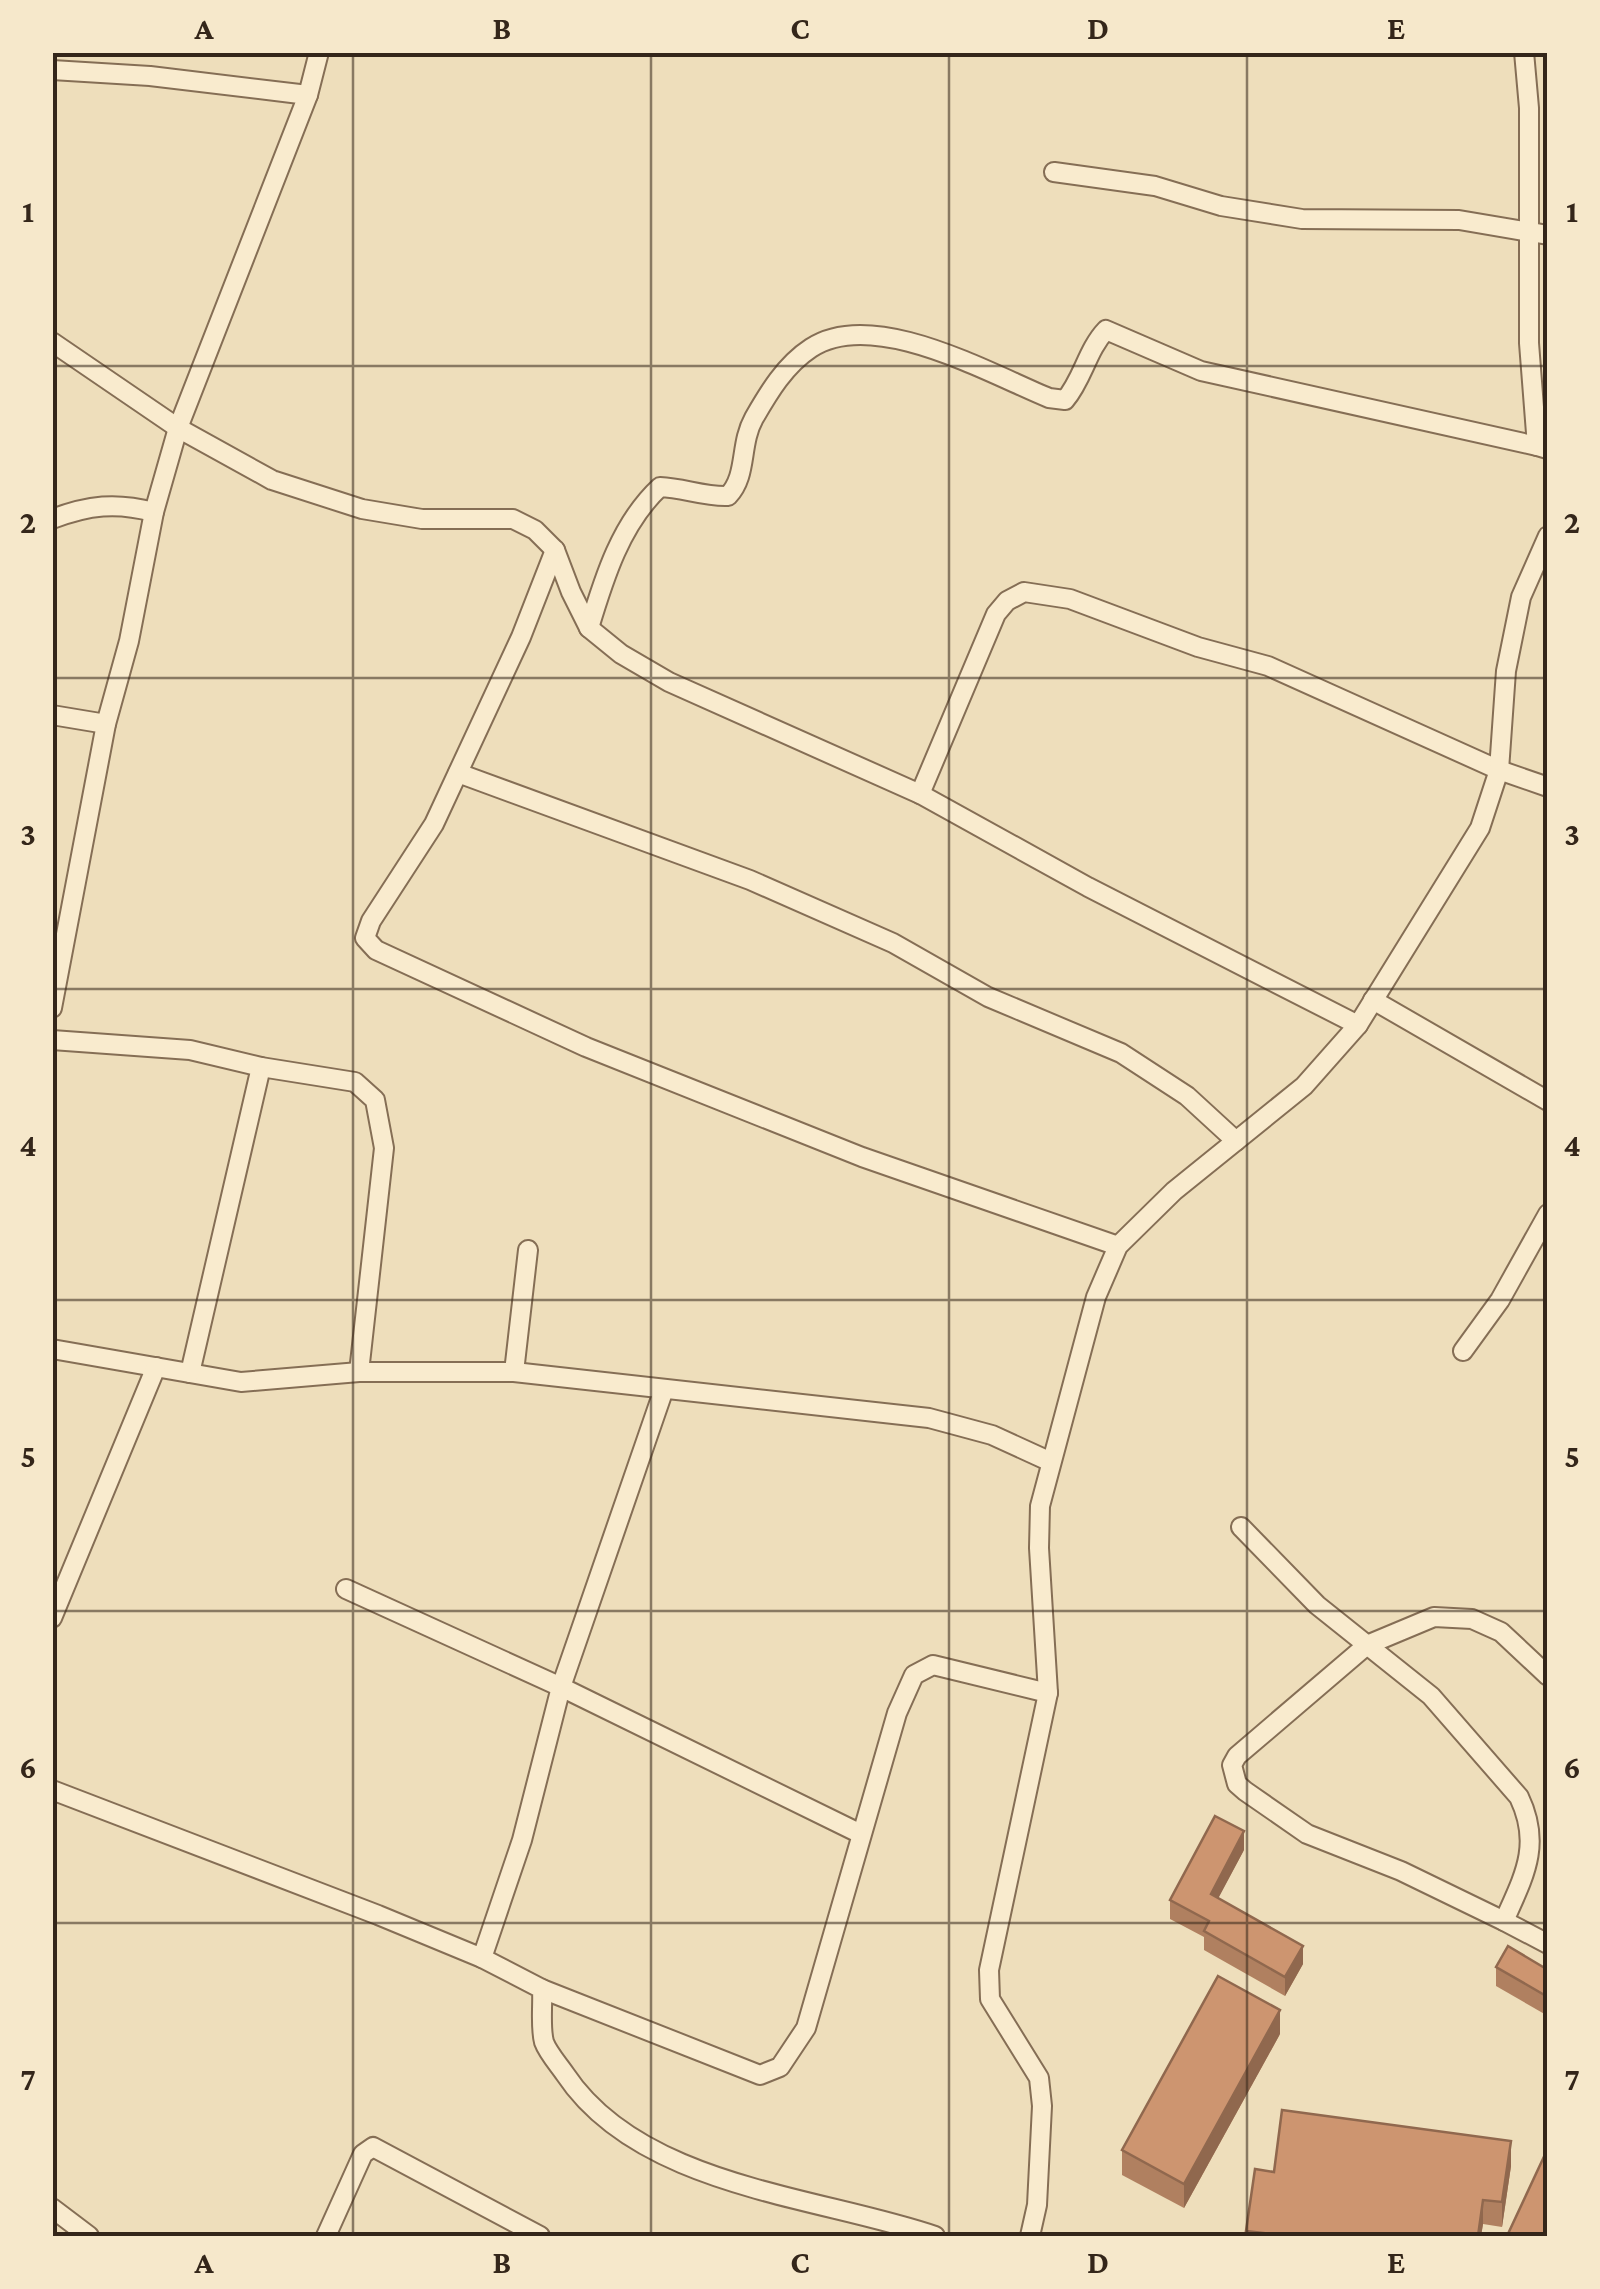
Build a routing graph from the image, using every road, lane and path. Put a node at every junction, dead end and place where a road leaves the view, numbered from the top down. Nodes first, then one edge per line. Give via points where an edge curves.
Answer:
1 (319, 52) edge
2 (1524, 52) edge
3 (52, 70) edge
4 (308, 96) junction
5 (1538, 106) edge
6 (1054, 172) dead end
7 (1539, 234) edge
8 (52, 342) edge
9 (178, 428) junction
10 (1542, 448) edge
11 (154, 512) junction
12 (52, 519) edge
13 (1548, 536) edge
14 (556, 550) junction
15 (589, 628) junction
16 (52, 715) edge
17 (106, 724) junction
18 (1500, 770) junction
19 (458, 773) junction
20 (1548, 787) edge
21 (920, 794) junction
22 (60, 935) edge
23 (1374, 1000) junction
24 (52, 1008) edge
25 (1358, 1025) junction
26 (52, 1040) edge
27 (261, 1067) junction
28 (1548, 1101) edge
29 (1236, 1141) junction
30 (1548, 1214) edge
31 (1118, 1246) junction
32 (528, 1250) dead end
33 (52, 1349) edge
34 (1463, 1352) dead end
35 (156, 1367) junction
36 (359, 1372) junction
37 (514, 1372) junction
38 (190, 1373) junction
39 (664, 1389) junction
40 (1051, 1462) junction
41 (1241, 1527) dead end
42 (346, 1589) dead end
43 (52, 1618) edge
44 (1367, 1645) junction
45 (1548, 1676) edge
46 (561, 1687) junction
47 (1048, 1693) junction
48 (52, 1790) edge
49 (861, 1834) junction
50 (1504, 1922) junction
51 (1548, 1944) edge
52 (482, 1958) junction
53 (542, 1989) junction
54 (52, 2208) edge
55 (89, 2236) edge
56 (326, 2236) edge
57 (540, 2236) edge
58 (935, 2236) edge
59 (1030, 2236) edge

1 - 4 street
2 - 5 street
3 - 4 street
4 - 9 street
5 - 7 street
6 - 7 street via 1156,186 1302,219 1459,220
7 - 10 street via 1530,343
8 - 9 street
9 - 11 street
9 - 14 street via 309,494 422,519 513,520
10 - 15 street via 1201,371 1106,330 1065,400 912,341 863,333 836,337 784,370 752,422 739,484 728,496 660,488 641,505
11 - 12 street via 84,506
11 - 17 street
13 - 18 street via 1521,597 1506,671
14 - 15 street
14 - 19 street
15 - 21 street via 669,682
16 - 17 street
17 - 22 street
18 - 20 street
18 - 21 street via 1268,666 1070,599 1024,592 996,614
18 - 23 street via 1480,828
19 - 29 street via 750,880 893,944 988,997 1121,1053 1187,1096
19 - 31 street via 420,849 371,921 365,938 376,950 586,1048 862,1157
21 - 25 street
22 - 24 street
23 - 25 street
23 - 28 street
25 - 29 street via 1304,1086
26 - 27 street via 190,1050
27 - 36 street via 355,1082 375,1100 384,1148
27 - 38 street
29 - 31 street
30 - 34 street
31 - 40 street via 1096,1297
32 - 37 street
33 - 35 street
35 - 38 street
35 - 43 street
36 - 37 street
36 - 38 street via 242,1382
37 - 39 street
39 - 40 street via 929,1418 992,1435
39 - 46 street
40 - 47 street via 1039,1548
41 - 44 street
42 - 46 street
44 - 45 street via 1434,1617 1472,1620 1501,1632
44 - 50 street via 1431,1696 1519,1796 1532,1842
44 - 50 street via 1237,1756 1237,1784 1307,1834
46 - 49 street
46 - 52 street via 522,1840
47 - 49 street via 932,1665 914,1676
47 - 59 street via 989,1970 990,1999 1039,2078
48 - 52 street
49 - 53 street via 806,2028 780,2067 760,2075
50 - 51 street
52 - 53 street
53 - 58 street via 544,2043 602,2117 636,2141 733,2183
54 - 55 street
56 - 57 street via 363,2154 373,2147

